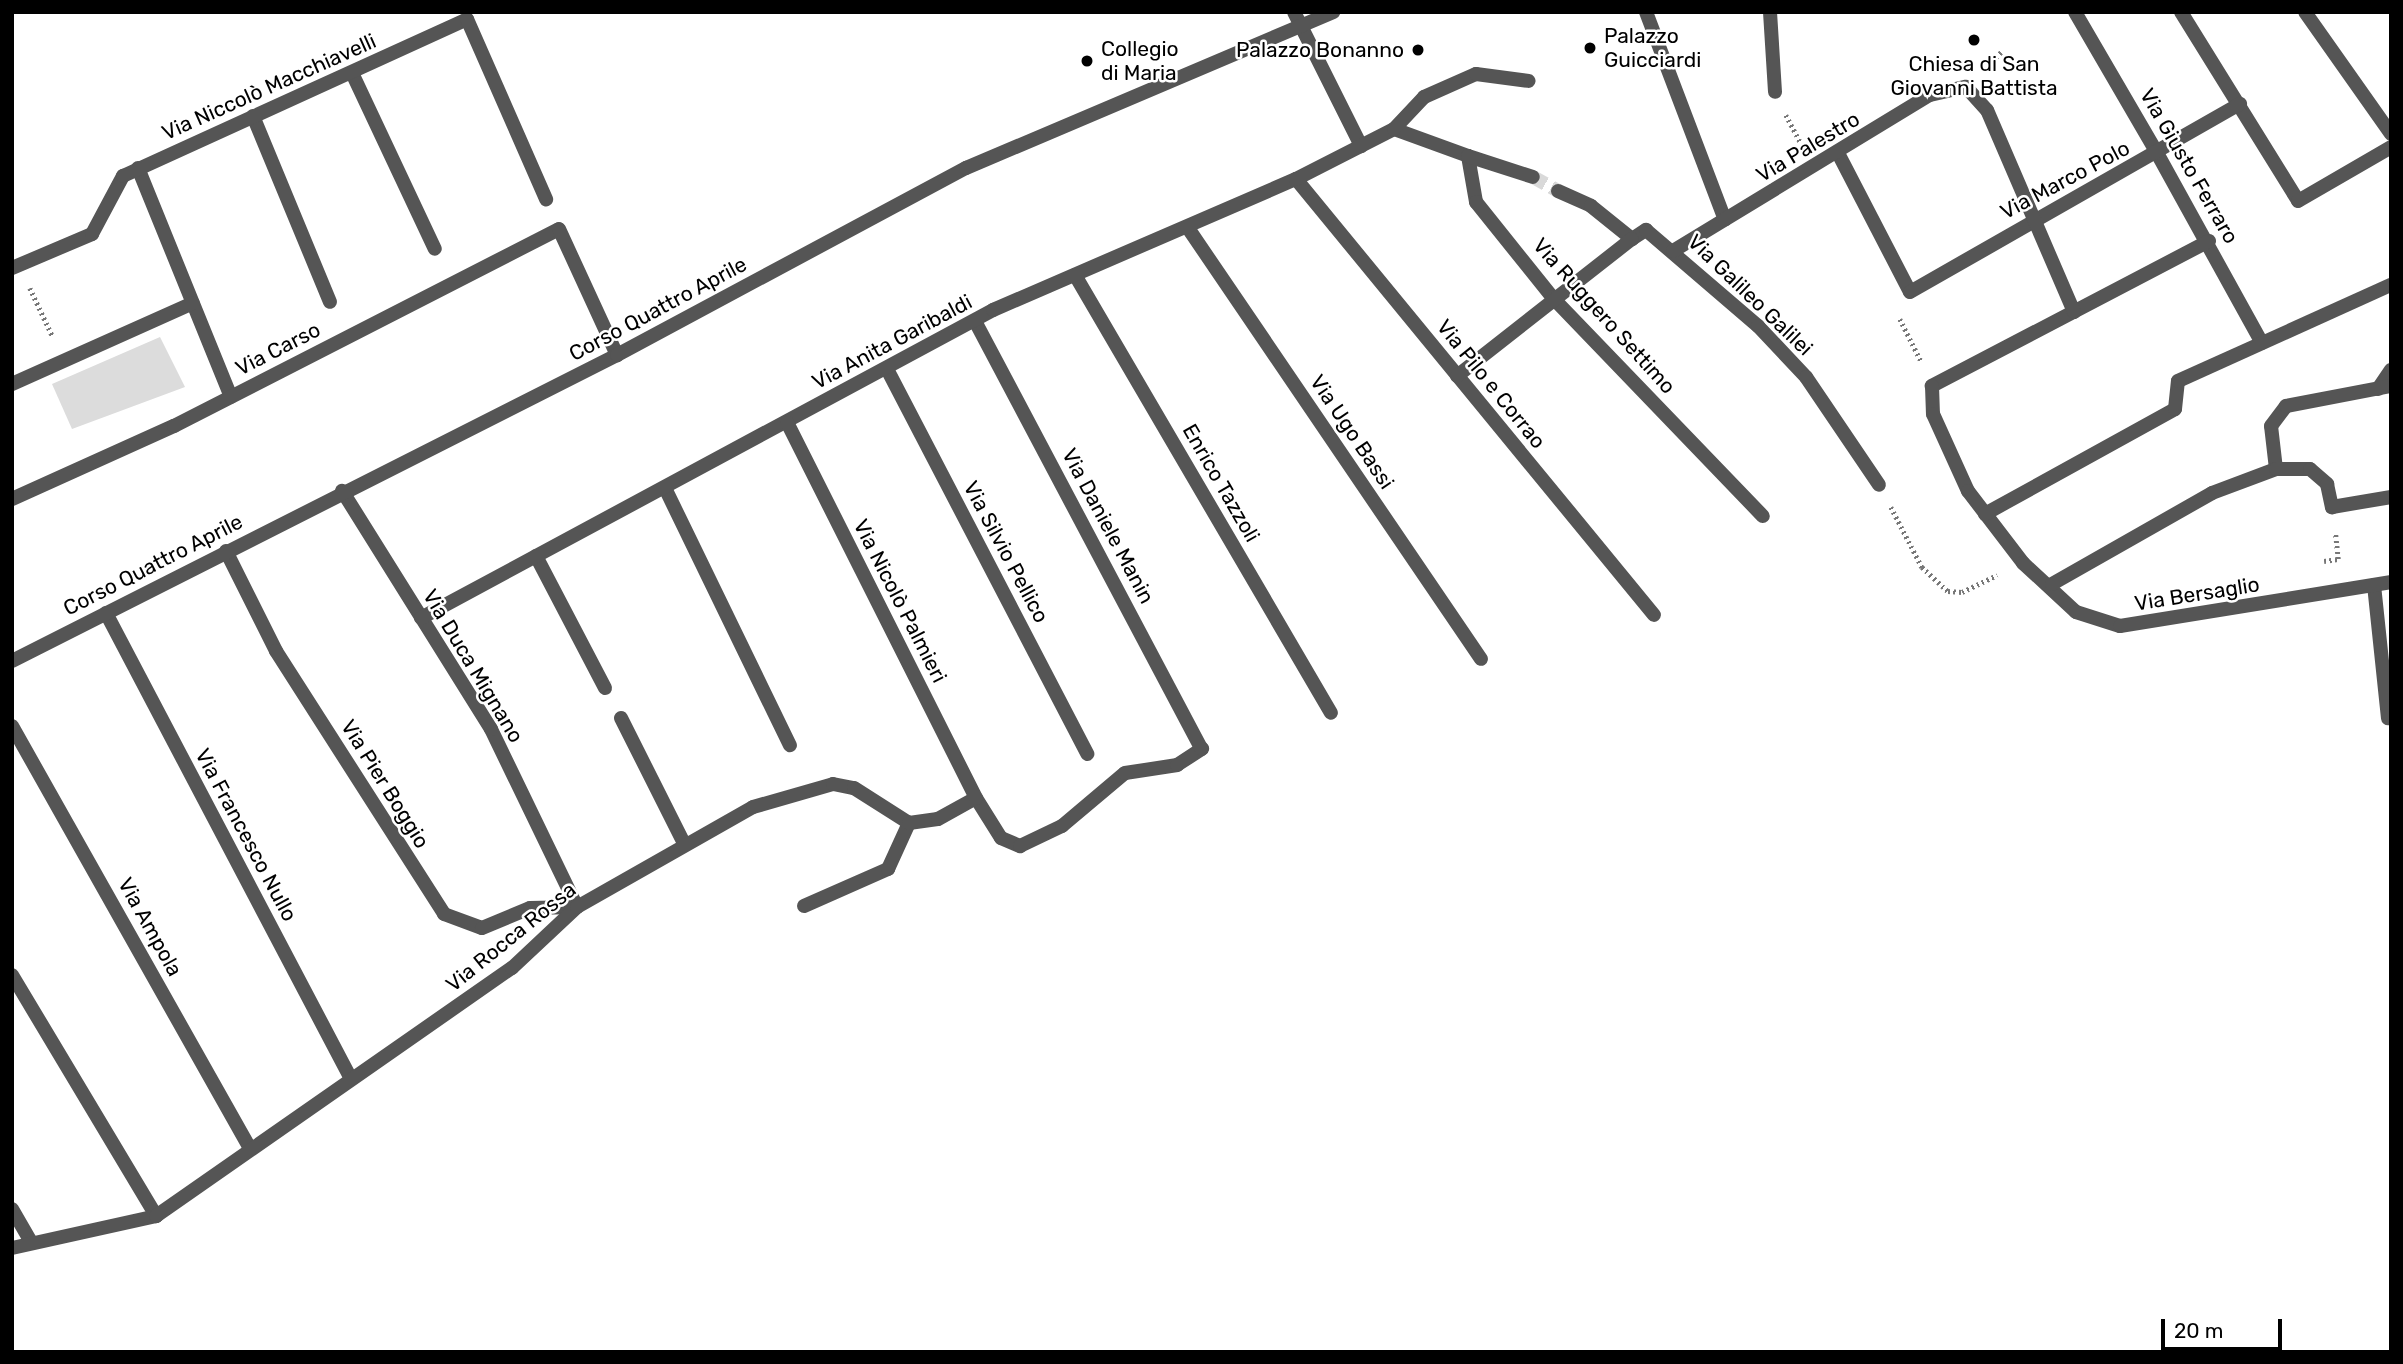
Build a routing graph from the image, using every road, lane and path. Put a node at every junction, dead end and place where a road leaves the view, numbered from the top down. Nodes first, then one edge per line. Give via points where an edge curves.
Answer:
1 (1294, 12) edge
2 (1333, 12) edge
3 (1646, 12) edge
4 (1770, 12) edge
5 (2075, 12) edge
6 (2181, 12) edge
7 (2305, 12) edge
8 (1300, 27) junction
9 (353, 75) junction
10 (1529, 81) dead end
11 (1775, 92) joint
12 (2239, 104) junction
13 (253, 116) junction
14 (1394, 129) junction
15 (2391, 134) edge
16 (1360, 146) junction
17 (2391, 147) edge
18 (2157, 153) junction
19 (1839, 155) junction
20 (1468, 156) junction
21 (138, 168) junction
22 (1814, 170) junction
23 (1533, 177) tunnel mouth
24 (1296, 179) junction
25 (1558, 191) tunnel mouth
26 (546, 199) dead end
27 (2032, 219) junction
28 (1725, 220) junction
29 (1188, 228) junction
30 (1632, 239) junction
31 (2209, 241) junction
32 (435, 248) dead end
33 (1674, 251) junction
34 (16, 266) edge
35 (1075, 275) junction
36 (2391, 285) edge
37 (1910, 292) junction
38 (1552, 297) junction
39 (330, 302) dead end
40 (193, 303) junction
41 (2074, 312) junction
42 (976, 323) junction
43 (2262, 343) junction
44 (617, 355) junction
45 (64, 360) junction
46 (887, 369) junction
47 (2391, 370) edge
48 (1457, 376) junction
49 (12, 384) edge
50 (1933, 386) junction
51 (2384, 388) edge
52 (231, 397) junction
53 (787, 423) junction
54 (2276, 469) junction
55 (1880, 485) joint
56 (665, 488) junction
57 (342, 491) junction
58 (2391, 497) edge
59 (12, 499) edge
60 (2332, 507) junction
61 (1985, 514) junction
62 (1762, 516) dead end
63 (226, 551) junction
64 (537, 556) junction
65 (2022, 562) junction
66 (2317, 563) dead end
67 (2391, 582) edge
68 (2052, 584) junction
69 (2374, 585) junction
70 (106, 613) junction
71 (1654, 615) dead end
72 (421, 618) junction
73 (1481, 659) dead end
74 (12, 662) edge
75 (605, 688) dead end
76 (1331, 713) dead end
77 (621, 718) dead end
78 (2388, 718) dead end
79 (12, 726) edge
80 (790, 745) dead end
81 (1202, 749) joint
82 (1087, 754) dead end
83 (976, 799) junction
84 (909, 823) junction
85 (684, 843) junction
86 (804, 906) dead end
87 (577, 907) junction
88 (12, 975) edge
89 (350, 1077) junction
90 (250, 1149) junction
91 (12, 1209) edge
92 (156, 1216) junction
93 (32, 1243) junction
94 (12, 1248) edge

1 - 8 street
2 - 8 street, Corso Quattro Aprile
3 - 28 street
4 - 11 street
5 - 18 street, Via Giusto Ferraro
6 - 12 street
7 - 15 street
8 - 16 street
8 - 44 street, Corso Quattro Aprile via 966,168
9 - 13 street, Via Niccolò Macchiavelli
9 - 26 street, Via Niccolò Macchiavelli via 467,19
9 - 32 street
10 - 14 street via 1476,74 1424,97
11 - 22 path
12 - 17 street via 2298,201
12 - 18 street, Via Marco Polo
13 - 21 street, Via Niccolò Macchiavelli
13 - 39 street
14 - 16 street, Via Anita Garibaldi
14 - 20 street
16 - 24 street, Via Anita Garibaldi
18 - 27 street, Via Marco Polo
18 - 31 street, Via Giusto Ferraro
19 - 22 street, Via Palestro
19 - 27 street, Via Palestro via 1930,95 1966,87 1986,110
19 - 37 street
20 - 23 street
20 - 38 street, Via Ruggero Settimo via 1476,202
21 - 34 street via 123,176 92,234
21 - 40 street
22 - 28 street, Via Palestro
24 - 29 street, Via Anita Garibaldi
24 - 48 street, Via Pilo e Corrao
25 - 30 street via 1591,206
27 - 37 street, Via Marco Polo
27 - 41 street
28 - 33 street, Via Palestro
29 - 35 street, Via Anita Garibaldi
29 - 73 street, Via Ugo Bassi
30 - 33 street, Via Galileo Galilei via 1646,230
30 - 38 street
31 - 41 street
31 - 43 street, Via Giusto Ferraro
33 - 55 street, Via Galileo Galilei via 1806,377
34 - 45 path
35 - 42 street, Via Anita Garibaldi
35 - 76 street, Enrico Tazzoli
36 - 43 street
37 - 50 path via 1899,316
38 - 48 street
38 - 62 street, Via Ruggero Settimo
40 - 45 street
40 - 52 street
41 - 50 street
42 - 46 street, Via Anita Garibaldi
42 - 81 street, Via Daniele Manin
43 - 61 street via 2178,381 2175,409
44 - 52 street, Via Carso via 559,229
44 - 57 street, Corso Quattro Aprile
45 - 49 street
46 - 53 street, Via Anita Garibaldi
46 - 82 street, Via Silvio Pellico
47 - 51 street
48 - 71 street, Via Pilo e Corrao
50 - 61 street, Via Bersaglio via 1933,414
51 - 54 street via 2286,406 2271,426
52 - 59 street, Via Carso
53 - 56 street, Via Anita Garibaldi
53 - 83 street, Via Nicolò Palmieri
54 - 60 street via 2310,469 2326,484
54 - 68 street via 2212,493
55 - 65 path via 1922,567 1948,591 1962,592
56 - 64 street, Via Anita Garibaldi
56 - 80 street
57 - 63 street, Corso Quattro Aprile
57 - 72 street, Via Duca Mignano
58 - 60 street
60 - 66 path via 2338,559
61 - 65 street, Via Bersaglio
63 - 70 street, Corso Quattro Aprile
63 - 87 street, Via Pier Boggio via 276,651 444,914 482,928 530,908
64 - 72 street, Via Anita Garibaldi
64 - 75 street
65 - 68 street, Via Bersaglio
67 - 69 street, Via Bersaglio
68 - 69 street, Via Bersaglio via 2076,612 2145,626
69 - 78 street
70 - 74 street, Corso Quattro Aprile
70 - 89 street, Via Francesco Nullo
72 - 87 street, Via Duca Mignano via 491,729
77 - 85 street
79 - 90 street, Via Ampola
81 - 83 street, Via Nicolò Palmieri via 1177,765 1125,773 1062,826 1020,846 1001,838
83 - 84 street via 938,819
84 - 85 street, Via Rocca Rossa via 854,788 833,784 753,807
84 - 86 street via 888,869
85 - 87 street, Via Rocca Rossa
87 - 89 street, Via Rocca Rossa via 512,968
88 - 92 street
89 - 90 street, Via Rocca Rossa
90 - 92 street, Via Rocca Rossa
91 - 93 street
92 - 93 street, Via Rocca Rossa
93 - 94 street, Via Rocca Rossa

